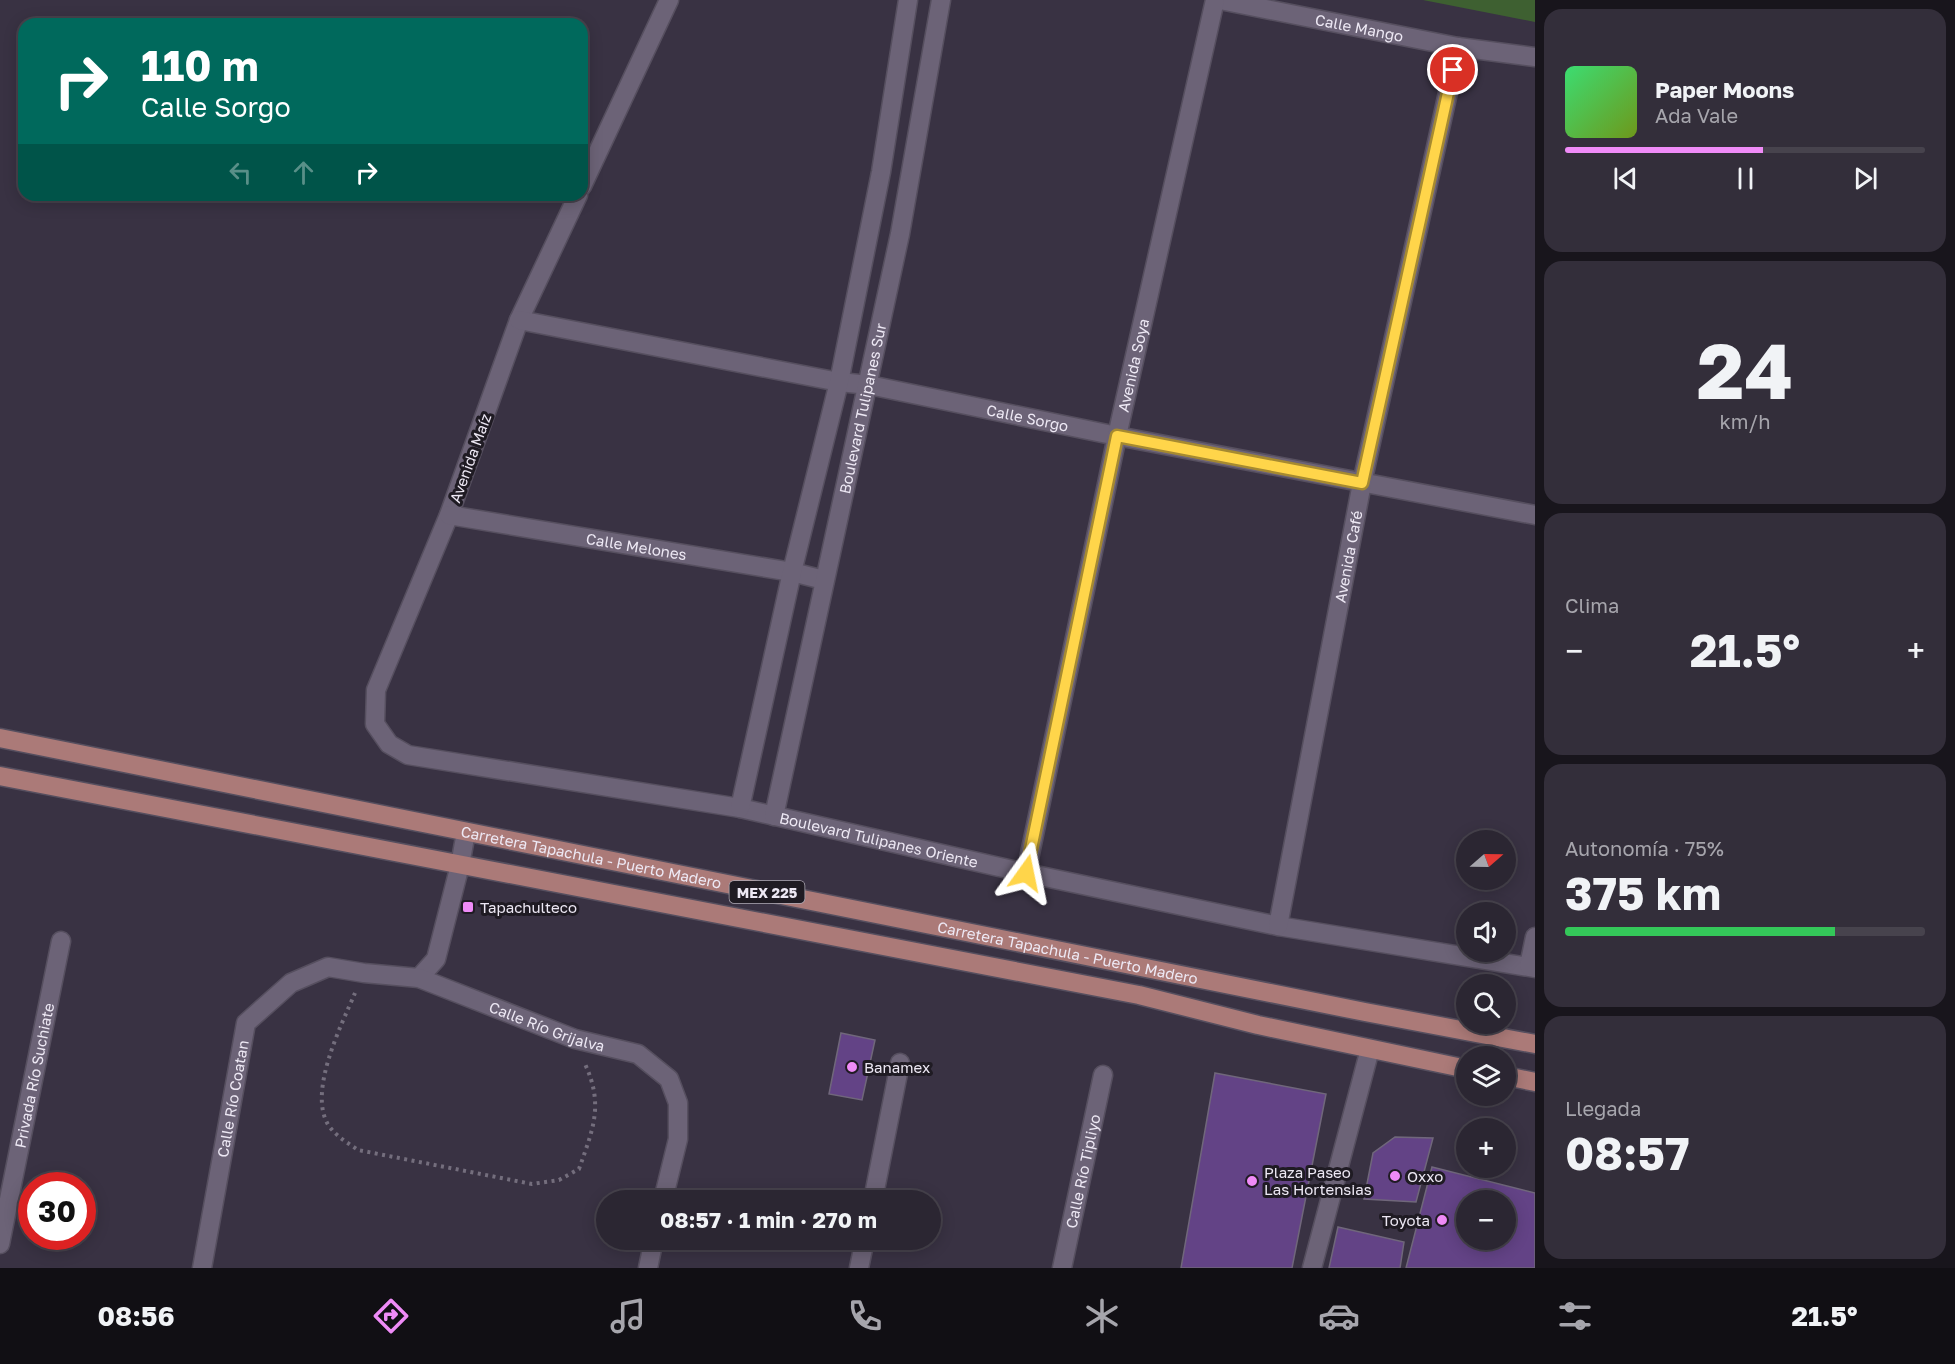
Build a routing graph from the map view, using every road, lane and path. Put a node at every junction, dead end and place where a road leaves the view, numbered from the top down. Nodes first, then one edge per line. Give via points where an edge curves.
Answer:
1 (669, 0) edge
2 (908, 0) edge
3 (941, 0) edge
4 (1215, 0) edge
5 (1220, 0) edge
6 (1458, 47) junction
7 (1535, 57) edge
8 (588, 173) edge
9 (575, 201) edge
10 (519, 320) junction
11 (839, 382) junction
12 (869, 385) junction
13 (1117, 436) junction
14 (1362, 483) junction
15 (449, 515) junction
16 (1535, 515) edge
17 (792, 572) junction
18 (824, 580) junction
19 (375, 724) joint
20 (0, 738) edge
21 (0, 776) edge
22 (740, 808) junction
23 (774, 816) junction
24 (466, 832) junction
25 (460, 865) junction
26 (1026, 873) junction
27 (1278, 926) junction
28 (1535, 937) edge
29 (62, 941) dead end
30 (1532, 967) edge
31 (364, 973) junction
32 (419, 978) junction
33 (575, 1039) junction
34 (1535, 1044) edge
35 (1370, 1048) junction
36 (900, 1063) dead end
37 (1456, 1067) edge
38 (1103, 1075) dead end
39 (1516, 1078) edge
40 (1535, 1082) edge
41 (665, 1190) edge
42 (875, 1190) edge
43 (0, 1244) edge
44 (652, 1250) edge
45 (863, 1250) edge
46 (202, 1268) edge
47 (648, 1268) edge
48 (859, 1268) edge
49 (1062, 1268) edge
50 (1312, 1268) edge

1 - 8 street
2 - 11 street, Boulevard Tulipanes Sur via 881,172
3 - 12 street, Boulevard Tulipanes Sur
4 - 13 street, Avenida Soya
5 - 6 street, Calle Mango
6 - 7 street, Calle Mango
6 - 14 street, Avenida Café
9 - 10 street, Avenida Maíz
10 - 11 street, Calle Sorgo
10 - 15 street, Avenida Maíz
11 - 12 street, Calle Sorgo
11 - 17 street, Boulevard Tulipanes Sur
12 - 13 street, Calle Sorgo
12 - 18 street, Boulevard Tulipanes Sur
13 - 14 street, Calle Sorgo
13 - 26 street, Avenida Soya
14 - 16 street, Calle Sorgo
14 - 27 street, Avenida Café
15 - 17 street, Calle Melones
15 - 19 street, Avenida Maíz via 376,690
17 - 18 street, Calle Melones
17 - 22 street, Boulevard Tulipanes Sur
18 - 23 street, Boulevard Tulipanes Sur
19 - 22 street, Boulevard Tulipanes Oriente via 389,744 408,755
20 - 24 main road, Carretera Tapachula - Puerto Madero / MEX 225
21 - 25 main road, Carretera Tapachula - Puerto Madero / MEX 225
22 - 23 street, Boulevard Tulipanes Oriente
23 - 26 street, Boulevard Tulipanes Oriente
24 - 25 street
24 - 34 main road, Carretera Tapachula - Puerto Madero / MEX 225
25 - 32 street via 436,959
25 - 35 main road, Carretera Tapachula - Puerto Madero / MEX 225 via 1139,994 1258,1025
26 - 27 street, Boulevard Tulipanes Oriente
27 - 30 street, Boulevard Tulipanes Oriente
28 - 30 street
29 - 43 street, Privada Río Suchiate
31 - 32 street, Calle Río Coatan
31 - 33 path via 333,1042 323,1083 323,1113 329,1126 358,1150 532,1184 559,1180 579,1169 595,1119 593,1080
31 - 46 street, Calle Río Coatan via 328,968 291,983 246,1023
32 - 33 street, Calle Río Grijalva
33 - 41 street, Calle Río Grijalva via 638,1054 669,1079 678,1103 678,1139
35 - 37 main road, Carretera Tapachula - Puerto Madero / MEX 225
35 - 50 street
36 - 42 street
38 - 49 street, Calle Río Tipliyo
39 - 40 main road
44 - 47 street
45 - 48 street

